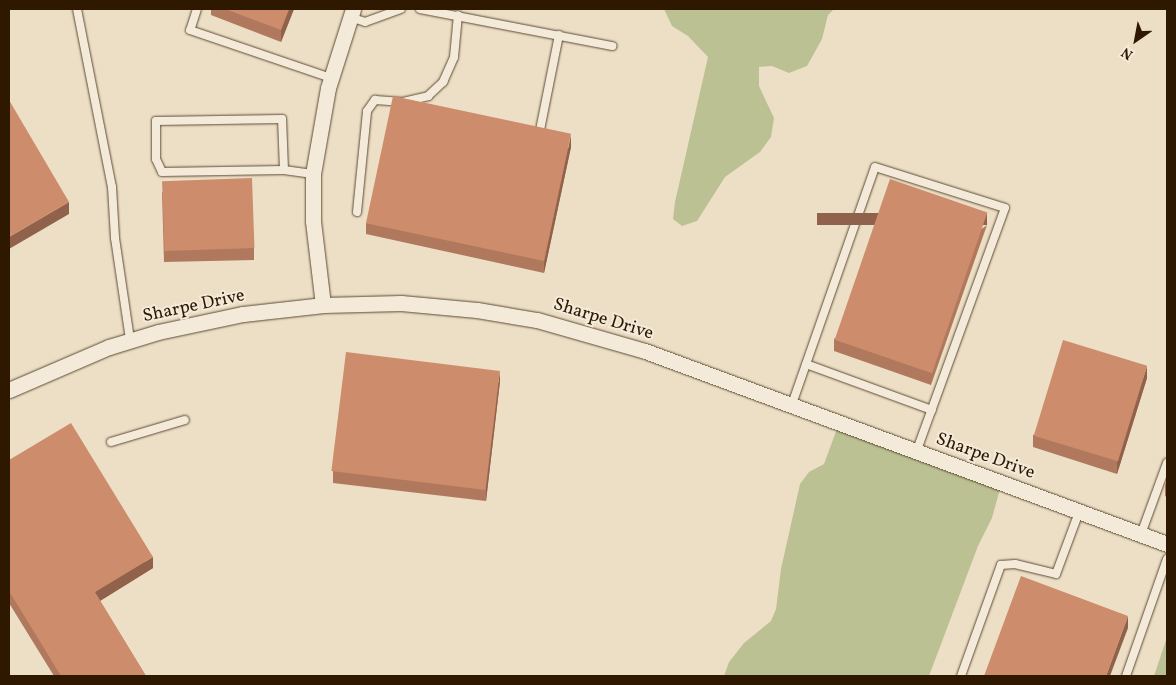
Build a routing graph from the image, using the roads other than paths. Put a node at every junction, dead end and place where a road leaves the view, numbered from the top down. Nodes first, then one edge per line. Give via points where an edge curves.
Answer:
1 (77, 9) edge
2 (197, 9) edge
3 (401, 9) edge
4 (420, 9) edge
5 (351, 13) edge
6 (458, 15) junction
7 (559, 35) junction
8 (612, 46) dead end
9 (331, 78) junction
10 (538, 135) edge
11 (284, 170) junction
12 (313, 174) junction
13 (357, 212) dead end
14 (322, 305) junction
15 (130, 340) junction
16 (806, 364) junction
17 (9, 390) edge
18 (792, 407) junction
19 (932, 410) junction
20 (185, 420) dead end
21 (111, 442) dead end
22 (916, 452) junction
23 (1167, 463) edge
24 (1079, 512) junction
25 (1141, 534) junction
26 (1167, 544) edge
27 (1167, 559) edge
28 (962, 676) edge
29 (1126, 676) edge

1 - 15 lane via 112,187 115,238
2 - 9 lane via 190,30
3 - 5 lane via 365,22
4 - 6 lane
5 - 9 street
6 - 7 lane
6 - 13 lane via 454,57 443,82 428,96 403,102 375,100 367,111
7 - 8 lane
7 - 10 lane
9 - 12 street via 318,133
11 - 11 lane via 162,172 156,159 156,121 282,119
11 - 12 lane
12 - 14 street via 313,221
14 - 15 street, Sharpe Drive via 243,314
14 - 18 street, Sharpe Drive via 439,306 537,320 644,351
15 - 17 street, Sharpe Drive via 66,363
16 - 18 lane
16 - 19 lane
16 - 19 lane via 875,167 1005,208
18 - 22 street, Sharpe Drive
19 - 22 lane
20 - 21 lane
22 - 24 street, Sharpe Drive
23 - 25 lane
24 - 25 street, Sharpe Drive
24 - 28 lane via 1056,574 1015,564 1001,565
25 - 26 street, Sharpe Drive
27 - 29 lane

